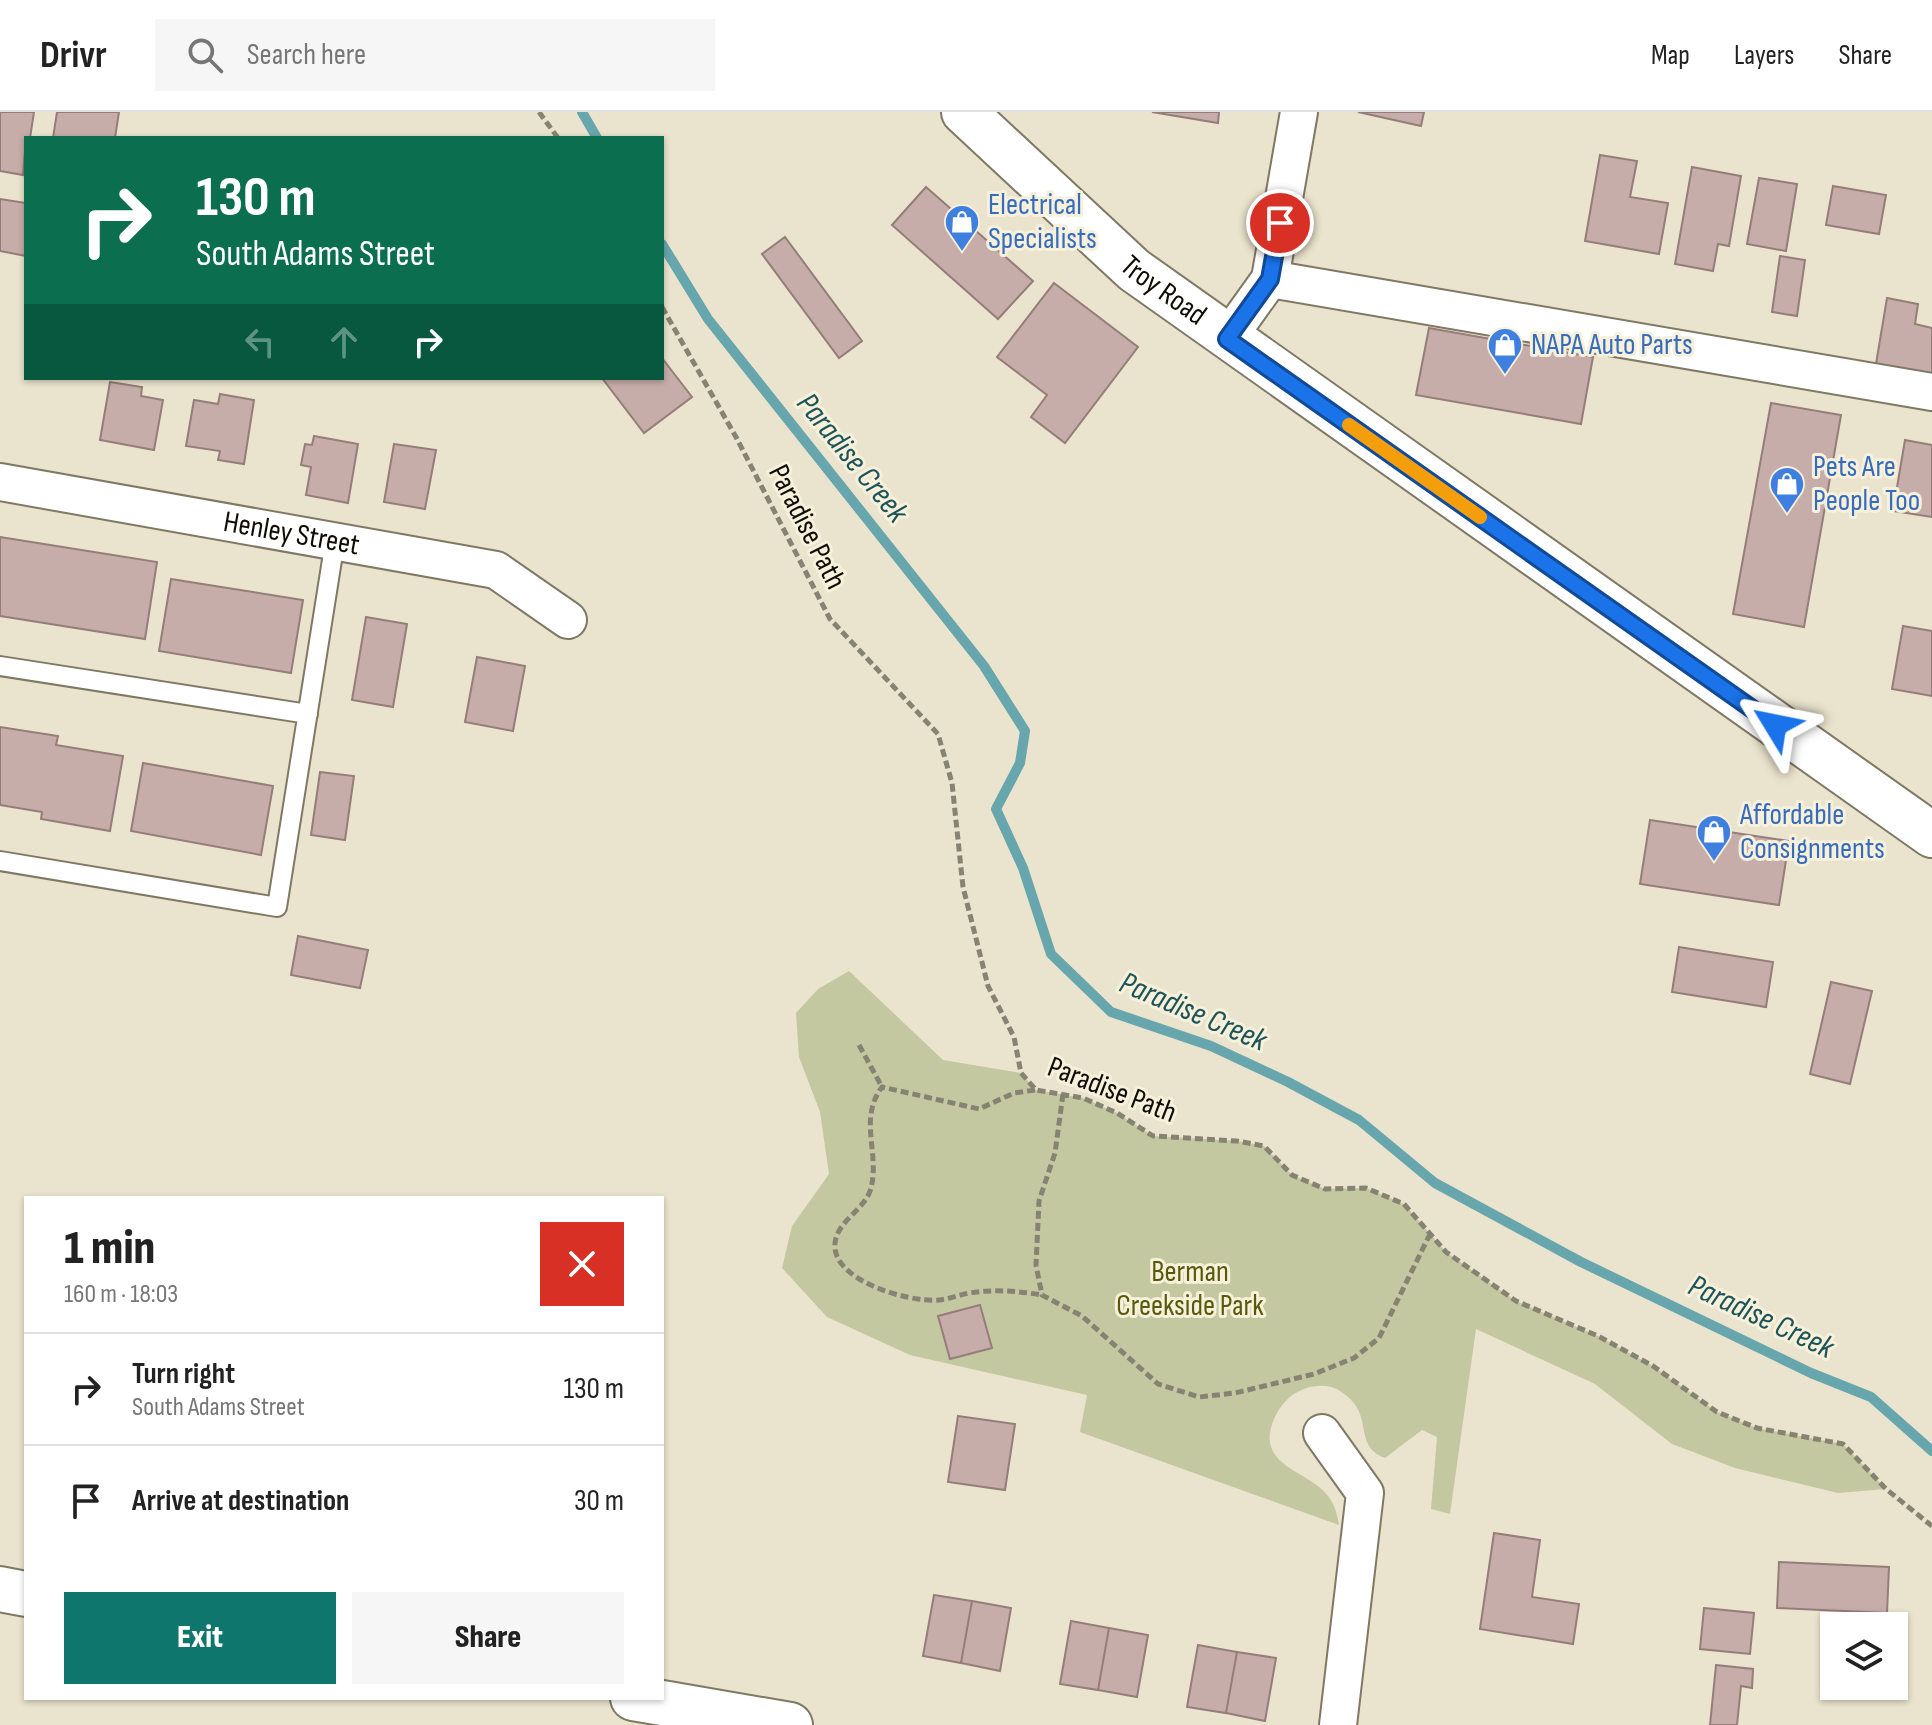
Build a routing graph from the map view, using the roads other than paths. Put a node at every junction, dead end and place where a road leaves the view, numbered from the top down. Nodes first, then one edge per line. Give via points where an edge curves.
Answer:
1 (964, 112) edge
2 (1299, 112) edge
3 (1270, 279) junction
4 (1227, 339) junction
5 (1932, 392) edge
6 (0, 482) edge
7 (335, 541) junction
8 (568, 620) dead end
9 (0, 666) edge
10 (308, 714) junction
11 (1932, 835) edge
12 (0, 861) edge
13 (1322, 1433) dead end
14 (0, 1589) edge
15 (24, 1594) edge
16 (645, 1700) edge
17 (790, 1725) edge
18 (1338, 1725) edge

1 - 4 main road, Troy Road via 1134,270
2 - 3 street
3 - 4 street
3 - 5 street
4 - 11 main road, Troy Road
6 - 7 street, Henley Street
7 - 8 street, Henley Street via 496,570
7 - 10 lane
9 - 10 lane
10 - 12 lane via 277,907
13 - 18 street via 1365,1493
14 - 15 main road
16 - 17 main road

